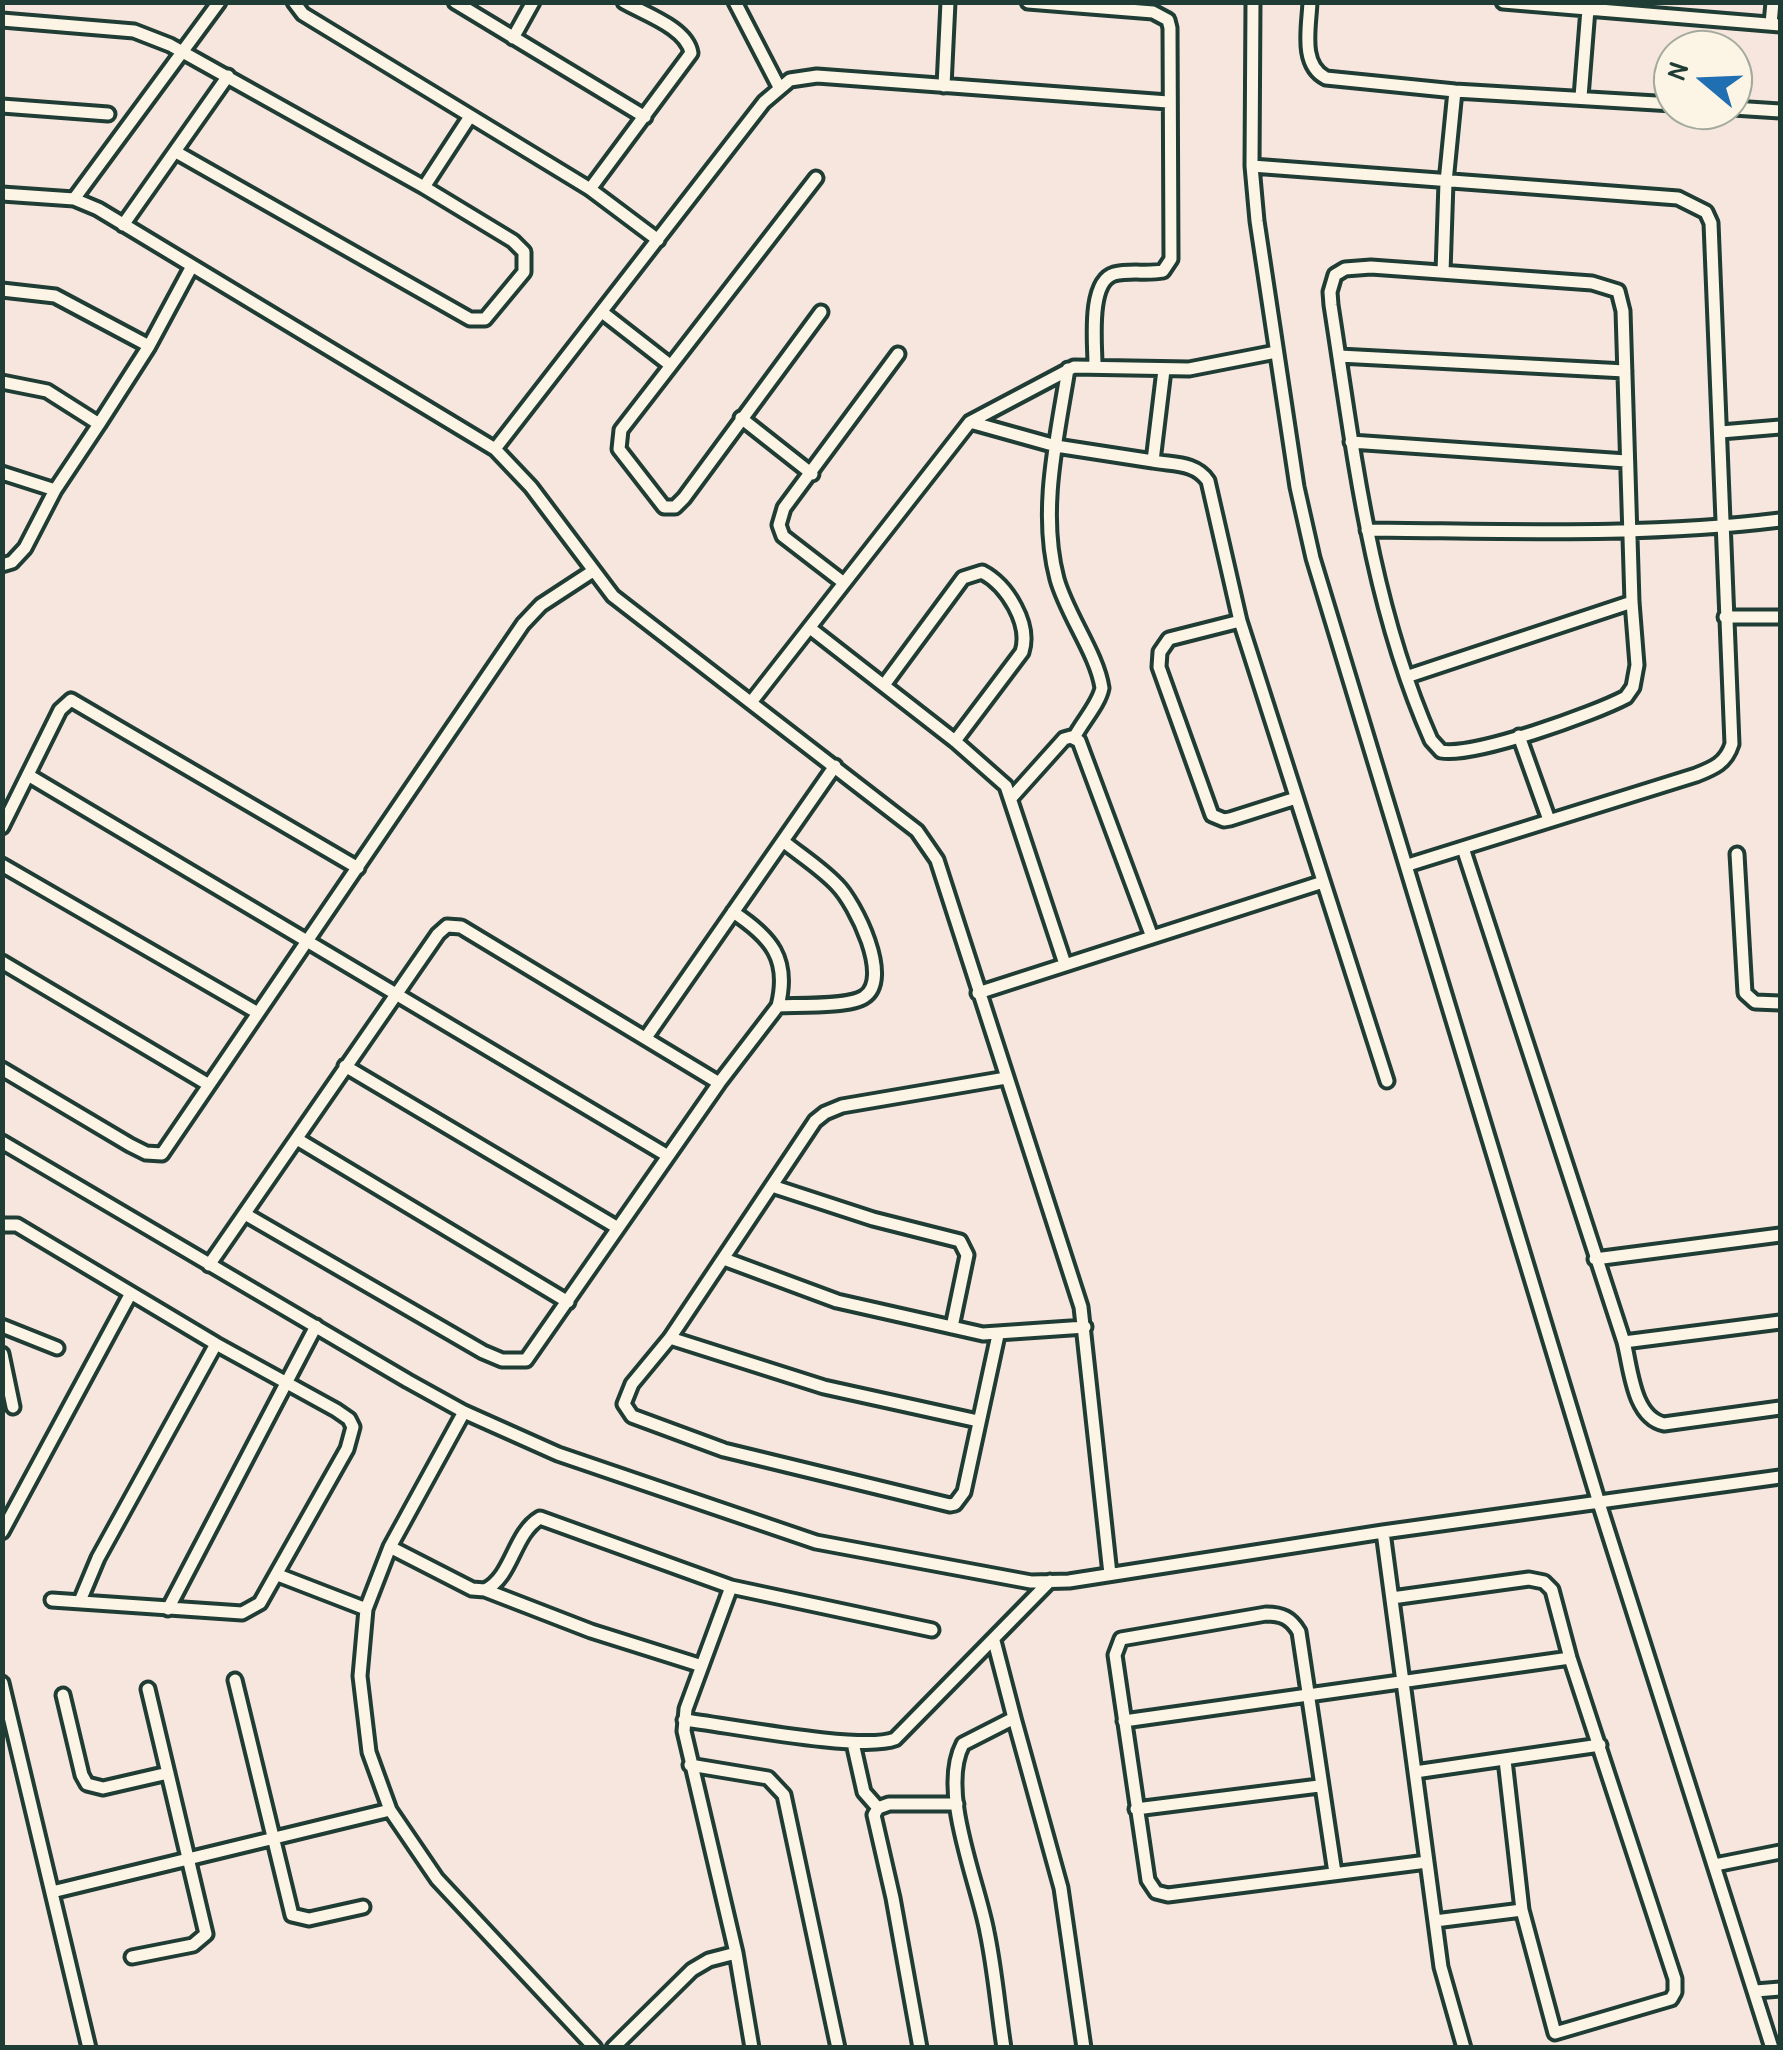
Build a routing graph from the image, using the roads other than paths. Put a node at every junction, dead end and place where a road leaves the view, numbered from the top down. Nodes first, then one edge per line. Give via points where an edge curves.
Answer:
1 (219, 2) edge
2 (294, 2) edge
3 (454, 2) edge
4 (533, 2) edge
5 (624, 2) edge
6 (735, 2) edge
7 (948, 2) edge
8 (1028, 2) edge
9 (1253, 2) edge
10 (1310, 2) edge
11 (1503, 2) edge
12 (1773, 2) edge
13 (1619, 7) edge
14 (1588, 9) junction
15 (2, 20) edge
16 (1776, 24) edge
17 (513, 38) junction
18 (183, 52) junction
19 (228, 76) junction
20 (779, 86) junction
21 (944, 86) junction
22 (1455, 90) junction
23 (1581, 97) junction
24 (1168, 102) junction
25 (1653, 102) edge
26 (2, 106) edge
27 (1753, 109) edge
28 (1780, 111) edge
29 (108, 114) dead end
30 (645, 116) junction
31 (469, 118) junction
32 (176, 152) junction
33 (1252, 166) junction
34 (816, 178) dead end
35 (1446, 182) junction
36 (424, 187) junction
37 (590, 189) junction
38 (2, 194) edge
39 (74, 200) junction
40 (122, 224) junction
41 (658, 240) junction
42 (192, 266) junction
43 (1443, 272) junction
44 (2, 290) edge
45 (602, 312) junction
46 (821, 312) dead end
47 (149, 346) junction
48 (1276, 352) junction
49 (898, 354) dead end
50 (1339, 356) junction
51 (670, 364) junction
52 (1095, 366) junction
53 (1068, 370) junction
54 (1164, 370) junction
55 (1625, 371) junction
56 (2, 382) edge
57 (741, 418) junction
58 (970, 422) junction
59 (98, 424) junction
60 (1780, 428) edge
61 (1721, 432) junction
62 (1352, 442) junction
63 (1056, 446) junction
64 (495, 449) junction
65 (1153, 460) junction
66 (1626, 461) junction
67 (2, 473) edge
68 (812, 474) junction
69 (55, 490) junction
70 (1780, 520) edge
71 (1726, 527) junction
72 (1367, 530) junction
73 (1629, 531) junction
74 (2, 565) edge
75 (593, 571) junction
76 (844, 583) junction
77 (1632, 602) junction
78 (1725, 617) junction
79 (1780, 617) edge
80 (1240, 621) junction
81 (810, 628) junction
82 (1408, 676) junction
83 (884, 685) junction
84 (752, 701) junction
85 (1519, 736) junction
86 (1074, 738) junction
87 (955, 741) junction
88 (835, 766) junction
89 (28, 775) junction
90 (1012, 797) junction
91 (1296, 798) junction
92 (1549, 820) junction
93 (2, 827) edge
94 (782, 841) junction
95 (1463, 848) junction
96 (1738, 854) dead end
97 (2, 865) edge
98 (1408, 865) junction
99 (358, 868) junction
100 (1323, 882) junction
101 (733, 912) junction
102 (1152, 937) junction
103 (308, 942) junction
104 (2, 962) edge
105 (1065, 964) junction
106 (978, 993) junction
107 (397, 995) junction
108 (1780, 1004) edge
109 (778, 1006) junction
110 (258, 1013) junction
111 (647, 1036) junction
112 (346, 1066) junction
113 (2, 1069) edge
114 (1006, 1078) junction
115 (1387, 1081) dead end
116 (720, 1083) junction
117 (209, 1085) junction
118 (297, 1138) junction
119 (2, 1142) edge
120 (668, 1156) junction
121 (772, 1186) junction
122 (245, 1214) junction
123 (2, 1225) edge
124 (618, 1228) junction
125 (1780, 1235) edge
126 (724, 1259) junction
127 (1594, 1259) junction
128 (209, 1265) junction
129 (130, 1293) junction
130 (568, 1302) junction
131 (1780, 1322) edge
132 (2, 1326) edge
133 (316, 1326) junction
134 (952, 1327) junction
135 (1085, 1327) junction
136 (998, 1336) junction
137 (670, 1338) junction
138 (1624, 1342) junction
139 (216, 1344) junction
140 (56, 1348) dead end
141 (2, 1354) edge
142 (287, 1384) junction
143 (13, 1407) dead end
144 (1780, 1408) edge
145 (464, 1412) junction
146 (978, 1421) junction
147 (1780, 1477) edge
148 (1599, 1503) junction
149 (2, 1532) edge
150 (1383, 1532) junction
151 (390, 1547) junction
152 (1110, 1574) junction
153 (278, 1575) junction
154 (1050, 1582) junction
155 (731, 1587) junction
156 (486, 1590) junction
157 (1392, 1598) junction
158 (52, 1600) dead end
159 (80, 1601) junction
160 (366, 1608) junction
161 (168, 1609) junction
162 (932, 1630) dead end
163 (994, 1640) junction
164 (1570, 1658) junction
165 (702, 1666) junction
166 (235, 1680) dead end
167 (2, 1683) edge
168 (1404, 1684) junction
169 (148, 1689) dead end
170 (63, 1695) dead end
171 (1309, 1695) junction
172 (1014, 1718) junction
173 (684, 1720) junction
174 (1124, 1721) junction
175 (9, 1738) edge
176 (854, 1742) junction
177 (1600, 1745) junction
178 (1505, 1760) junction
179 (690, 1765) junction
180 (1416, 1772) junction
181 (168, 1773) junction
182 (1320, 1786) junction
183 (956, 1804) junction
184 (878, 1808) junction
185 (1136, 1808) junction
186 (390, 1810) junction
187 (271, 1838) junction
188 (1780, 1852) edge
189 (188, 1857) junction
190 (1428, 1862) junction
191 (1715, 1865) junction
192 (1335, 1873) junction
193 (52, 1892) junction
194 (363, 1907) dead end
195 (1522, 1910) junction
196 (1436, 1921) junction
197 (736, 1953) junction
198 (132, 1957) dead end
199 (1780, 1990) edge
200 (1756, 1991) junction
201 (89, 2048) edge
202 (595, 2048) edge
203 (614, 2048) edge
204 (752, 2048) edge
205 (838, 2048) edge
206 (920, 2048) edge
207 (1004, 2048) edge
208 (1084, 2048) edge
209 (1464, 2048) edge
210 (1772, 2048) edge

1 - 18 street
2 - 31 street
3 - 17 street
4 - 17 street
5 - 30 street via 682,36 690,48
6 - 20 street
7 - 21 street
8 - 24 street via 1161,14 1170,28
9 - 33 street
10 - 22 street via 1310,58 1317,73
11 - 14 street
12 - 16 street
13 - 14 street
13 - 16 street
14 - 23 street
15 - 18 street via 134,31
17 - 30 street
18 - 19 street
18 - 39 street
19 - 32 street
19 - 36 street
20 - 21 street via 817,76
20 - 41 street
21 - 24 street
22 - 23 street
22 - 35 street
23 - 25 street
24 - 52 street via 1170,264 1163,271 1112,275 1102,283
26 - 29 street
27 - 28 street
30 - 37 street
31 - 36 street
31 - 37 street
32 - 36 street via 470,319 484,319 524,272 524,252
32 - 40 street
33 - 35 street
33 - 48 street
34 - 51 street
35 - 43 street
35 - 61 street via 1678,198 1706,212
37 - 41 street
38 - 39 street
39 - 40 street
40 - 42 street
41 - 45 street
42 - 47 street
42 - 64 street
43 - 50 street via 1371,267 1335,275 1330,292
43 - 55 street via 1614,288 1624,312
44 - 47 street via 55,296
45 - 51 street
45 - 64 street
46 - 57 street
47 - 59 street
48 - 54 street
48 - 98 street via 1318,575
49 - 68 street
50 - 55 street
50 - 62 street
51 - 57 street via 618,444 664,507 684,498
52 - 53 street
52 - 54 street
53 - 58 street
53 - 63 street
54 - 65 street
55 - 66 street
56 - 59 street via 48,391
57 - 68 street
58 - 63 street
58 - 76 street
59 - 69 street
60 - 61 street
61 - 71 street
62 - 66 street
62 - 72 street
63 - 65 street
63 - 86 street via 1052,554 1068,612 1102,688
64 - 75 street via 532,487
65 - 80 street via 1192,467 1208,482
66 - 73 street
67 - 69 street
68 - 76 street via 784,508 780,531
69 - 74 street via 25,548
70 - 71 street
71 - 73 street
71 - 78 street
72 - 73 street
72 - 82 street
73 - 77 street
75 - 84 street via 622,604
75 - 99 street via 523,624
76 - 81 street
77 - 82 street
77 - 85 street via 1632,691
78 - 79 street
78 - 92 street via 1732,744 1724,762
80 - 91 street
80 - 91 street via 1169,639 1159,667 1212,815 1224,820
81 - 83 street
81 - 84 street
82 - 85 street via 1441,751
83 - 87 street
83 - 87 street via 963,578 982,572 996,580 1020,617 1025,642
84 - 88 street
85 - 92 street
86 - 90 street via 1064,739
86 - 102 street via 1086,752
87 - 90 street
88 - 94 street
88 - 106 street via 917,831 938,860
89 - 93 street
89 - 99 street via 64,704 75,700
89 - 103 street
90 - 105 street
91 - 100 street
92 - 95 street
94 - 101 street
94 - 109 street via 844,892 875,969 864,997
95 - 98 street
95 - 127 street
96 - 108 street via 1745,993 1755,1002
97 - 110 street
98 - 148 street
99 - 103 street
100 - 102 street
100 - 115 street
101 - 109 street via 768,938 778,958
101 - 111 street
102 - 105 street
103 - 107 street
103 - 110 street
104 - 117 street
105 - 106 street
106 - 114 street
107 - 111 street via 438,934 456,926
107 - 112 street
107 - 120 street
109 - 116 street
110 - 117 street
111 - 116 street
112 - 118 street
112 - 124 street
113 - 117 street via 155,1155 169,1148
114 - 121 street via 832,1109 815,1122
114 - 135 street
116 - 120 street
118 - 122 street
118 - 130 street
119 - 128 street
120 - 124 street
121 - 126 street
121 - 134 street via 960,1241 967,1255
122 - 128 street
122 - 130 street via 502,1360 526,1360
123 - 129 street via 17,1225
124 - 130 street
125 - 127 street
126 - 134 street via 837,1300
126 - 137 street
127 - 138 street
128 - 133 street
129 - 139 street
129 - 149 street
131 - 138 street
132 - 140 street
133 - 142 street
133 - 145 street
134 - 136 street
135 - 136 street
135 - 152 street
136 - 146 street
137 - 146 street via 824,1388
137 - 146 street via 624,1404 632,1416 724,1450 950,1505 964,1492
138 - 144 street via 1641,1408 1653,1422
139 - 142 street
139 - 159 street
141 - 143 street
142 - 153 street via 336,1410 354,1428
142 - 161 street
145 - 151 street
145 - 154 street via 608,1474 816,1542
147 - 148 street
148 - 150 street
148 - 191 street
150 - 152 street
150 - 157 street
151 - 156 street
151 - 160 street
152 - 154 street
153 - 160 street
153 - 161 street via 252,1610
154 - 163 street
155 - 156 street via 540,1518
155 - 162 street
155 - 165 street
156 - 165 street
157 - 164 street via 1536,1579 1552,1590
157 - 168 street
158 - 159 street
159 - 161 street
160 - 186 street via 362,1715
163 - 172 street
163 - 176 street via 895,1739
164 - 168 street
164 - 177 street
165 - 173 street
166 - 187 street
167 - 175 street
168 - 171 street
168 - 180 street
169 - 181 street
170 - 181 street via 87,1784 103,1788
171 - 174 street
171 - 174 street via 1299,1632 1279,1614 1266,1614 1122,1639 1115,1656
171 - 182 street
172 - 183 street via 963,1744
172 - 208 street via 1061,1888
173 - 176 street
173 - 179 street
174 - 185 street
175 - 193 street
176 - 184 street via 864,1792
177 - 178 street
177 - 195 street via 1675,1992 1661,2004 1552,2038
178 - 180 street
178 - 195 street
179 - 197 street
179 - 205 street via 768,1778 784,1796
180 - 190 street
181 - 189 street
182 - 185 street
182 - 192 street
183 - 184 street
183 - 207 street via 987,1932
184 - 206 street via 874,1815
185 - 192 street via 1148,1880 1156,1892
186 - 187 street
186 - 202 street via 436,1879
187 - 189 street
187 - 194 street via 292,1915 309,1919
188 - 191 street
189 - 193 street
189 - 198 street via 206,1934 194,1945
190 - 192 street
190 - 196 street
191 - 200 street
193 - 201 street
195 - 196 street
196 - 209 street via 1445,1986
197 - 203 street via 700,1964
197 - 204 street
199 - 200 street
200 - 210 street

